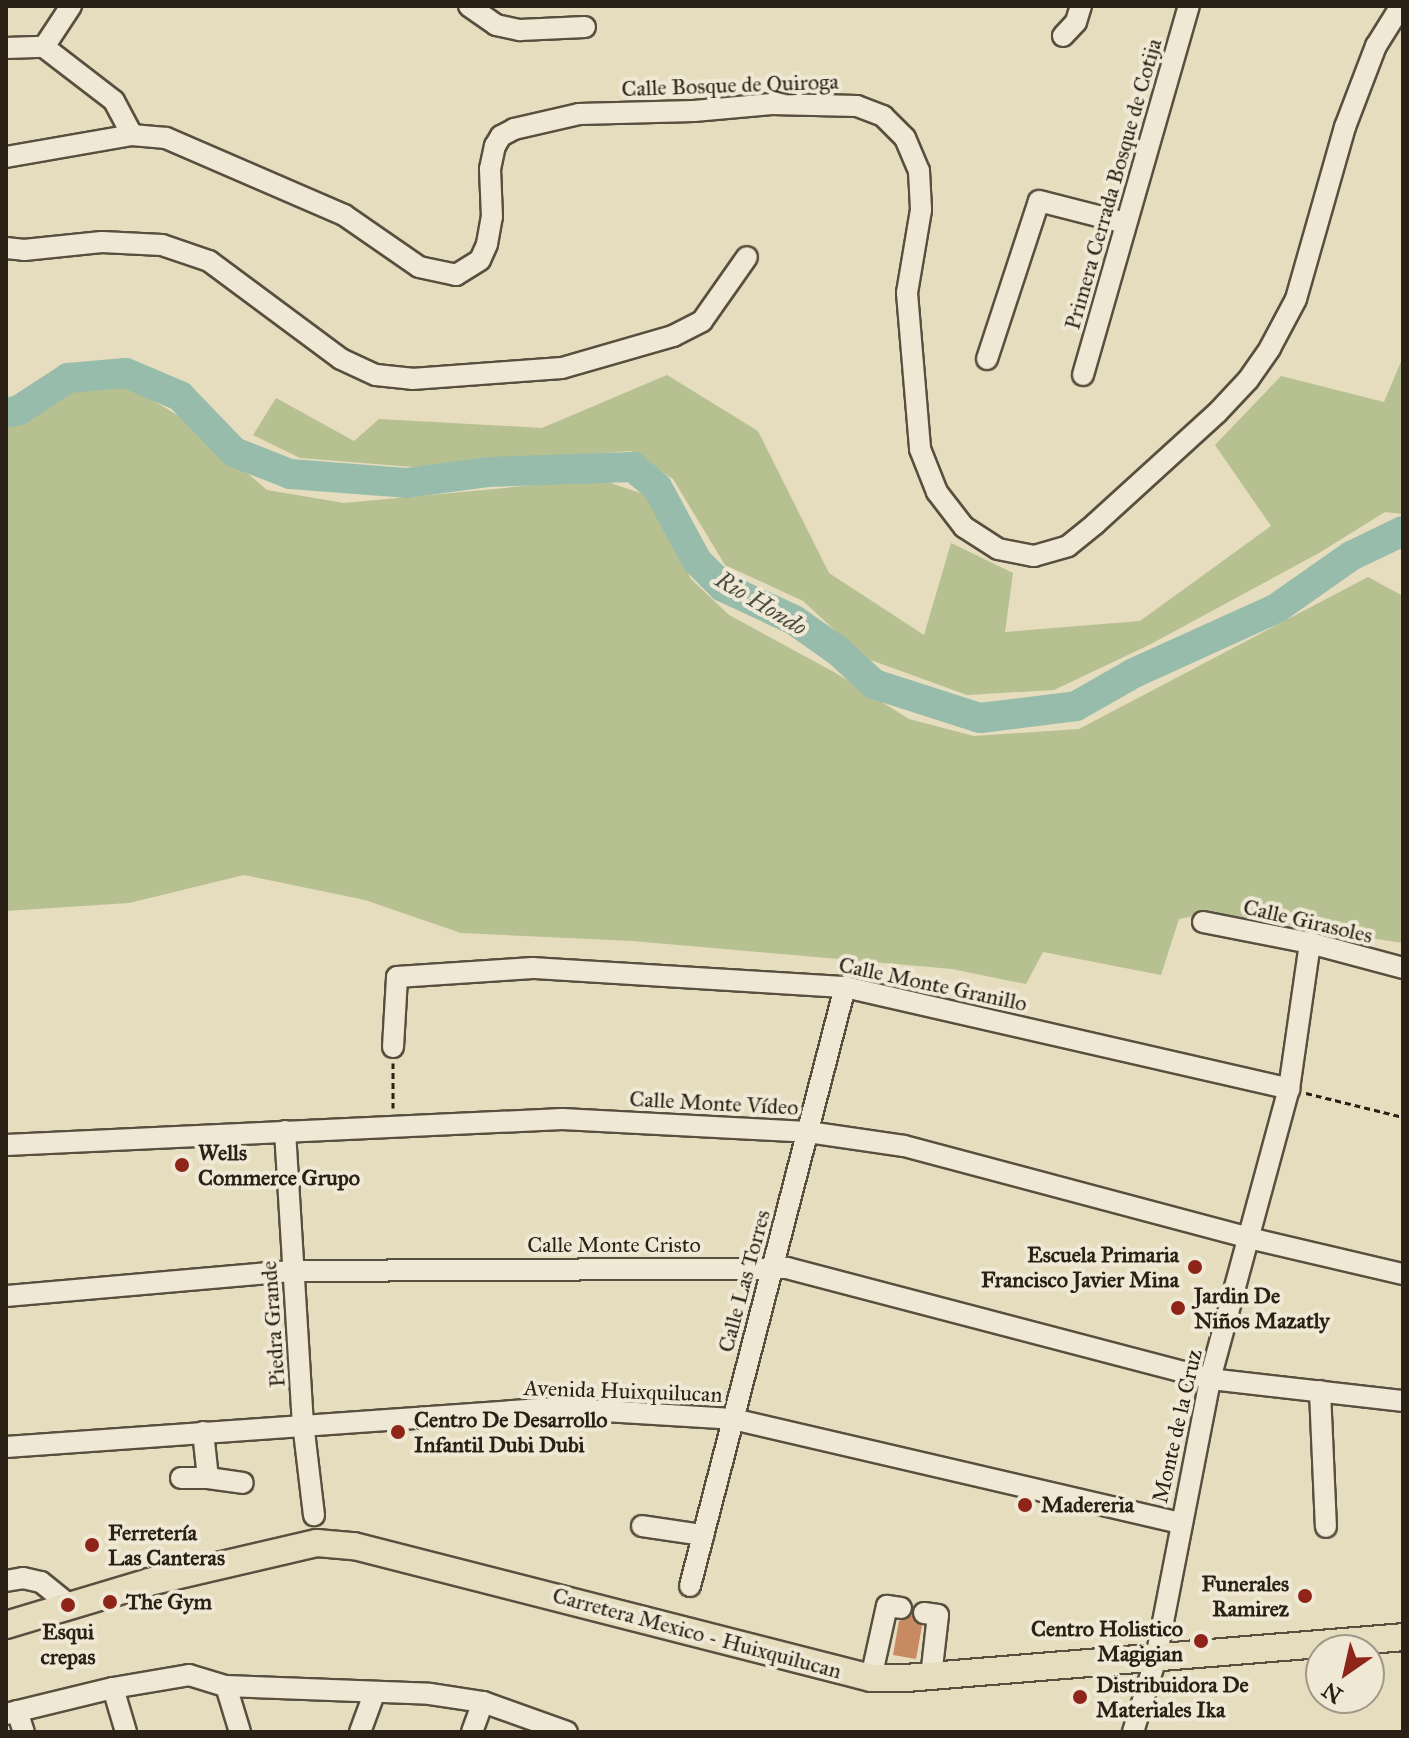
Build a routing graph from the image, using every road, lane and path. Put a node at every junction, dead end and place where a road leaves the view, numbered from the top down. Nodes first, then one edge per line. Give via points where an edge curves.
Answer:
1 (71, 6) edge
2 (469, 6) edge
3 (1081, 6) edge
4 (1189, 6) edge
5 (1401, 6) edge
6 (585, 27) dead end
7 (1063, 36) dead end
8 (44, 47) junction
9 (6, 48) edge
10 (132, 135) junction
11 (6, 157) edge
12 (1125, 223) junction
13 (6, 248) edge
14 (747, 257) dead end
15 (987, 359) dead end
16 (1083, 375) dead end
17 (1203, 922) dead end
18 (1310, 943) junction
19 (1403, 968) edge
20 (845, 987) junction
21 (393, 1047) joint
22 (1289, 1089) junction
23 (1403, 1117) edge
24 (393, 1128) junction
25 (285, 1131) junction
26 (808, 1132) junction
27 (6, 1145) edge
28 (1249, 1238) junction
29 (773, 1268) junction
30 (293, 1271) junction
31 (1403, 1274) edge
32 (6, 1296) edge
33 (1210, 1379) junction
34 (1320, 1391) junction
35 (1403, 1401) edge
36 (733, 1419) junction
37 (303, 1423) junction
38 (203, 1432) junction
39 (6, 1447) edge
40 (181, 1478) dead end
41 (208, 1478) junction
42 (243, 1483) dead end
43 (314, 1515) dead end
44 (1180, 1523) junction
45 (642, 1526) dead end
46 (1326, 1527) dead end
47 (703, 1535) junction
48 (6, 1581) edge
49 (690, 1586) dead end
50 (68, 1604) junction
51 (901, 1608) dead end
52 (924, 1613) dead end
53 (6, 1625) edge
54 (1403, 1637) edge
55 (1156, 1658) junction
56 (931, 1676) junction
57 (871, 1678) junction
58 (226, 1686) junction
59 (113, 1688) junction
60 (374, 1694) junction
61 (483, 1702) junction
62 (12, 1713) edge
63 (24, 1732) edge
64 (126, 1732) edge
65 (240, 1732) edge
66 (360, 1732) edge
67 (472, 1732) edge
68 (567, 1732) edge
69 (1133, 1732) edge

1 - 8 street
2 - 6 street via 496,25 520,30
3 - 7 street
4 - 12 street, Primera Cerrada Bosque de Cotija
5 - 10 street, Calle Bosque de Quiroga via 1376,46 1345,127 1296,299 1270,348 1217,413 1095,524 1068,546 1034,556 998,549 964,527 937,492 920,449 907,293 921,210 919,171 905,138 883,116 857,106 772,104 579,114 514,129 495,146 487,244 480,260 456,275 419,267 344,215 212,155 166,138
8 - 9 street
8 - 10 street via 114,101
10 - 11 street, Calle Bosque de Quiroga
12 - 15 street via 1039,201
12 - 16 street, Primera Cerrada Bosque de Cotija
13 - 14 street via 102,242 174,249 209,261 341,359 376,375 412,379 562,368 673,336 702,321
17 - 18 street, Calle Girasoles
18 - 19 street, Calle Girasoles
18 - 22 street, Monte de la Cruz
20 - 21 street, Calle Monte Granillo via 533,968 397,977
20 - 22 street, Calle Monte Granillo
20 - 26 street, Calle Las Torres
21 - 24 path
22 - 23 path
22 - 28 street, Monte de la Cruz
24 - 25 street, Calle Monte Vídeo
24 - 26 street, Calle Monte Vídeo via 562,1119
25 - 27 street, Calle Monte Vídeo
25 - 30 street, Piedra Grande
26 - 28 street, Calle Monte Vídeo via 904,1146
26 - 29 street, Calle Las Torres
28 - 31 street, Calle Monte Vídeo
28 - 33 street, Monte de la Cruz
29 - 30 street, Calle Monte Cristo
29 - 33 street, Calle Monte Cristo
29 - 36 street, Calle Las Torres
30 - 32 street, Calle Monte Cristo
30 - 37 street, Piedra Grande
33 - 34 street, Calle Monte Cristo
33 - 44 street, Monte de la Cruz
34 - 35 street, Calle Monte Cristo
34 - 46 street
36 - 37 street, Avenida Huixquilucan via 555,1408
36 - 44 street, Avenida Huixquilucan
36 - 47 street, Calle Las Torres
37 - 38 street, Avenida Huixquilucan
37 - 43 street, Piedra Grande
38 - 39 street, Avenida Huixquilucan
38 - 41 street
40 - 41 street
41 - 42 street
44 - 55 street, Monte de la Cruz
45 - 47 street
47 - 49 street, Calle Las Torres
48 - 50 street via 41,1582
50 - 53 main road, Carretera Mexico - Huixquilucan
50 - 57 main road, Carretera Mexico - Huixquilucan via 260,1554 336,1543
51 - 57 street via 887,1606
52 - 56 street via 938,1615
54 - 55 main road, Carretera Mexico - Huixquilucan
55 - 56 main road, Carretera Mexico - Huixquilucan
55 - 69 street, Monte de la Cruz
56 - 57 main road, Carretera Mexico - Huixquilucan
58 - 59 street via 189,1675
58 - 60 street
58 - 65 street
59 - 62 street
59 - 64 street
60 - 61 street via 430,1694
60 - 66 street
61 - 67 street
61 - 68 street
62 - 63 street

